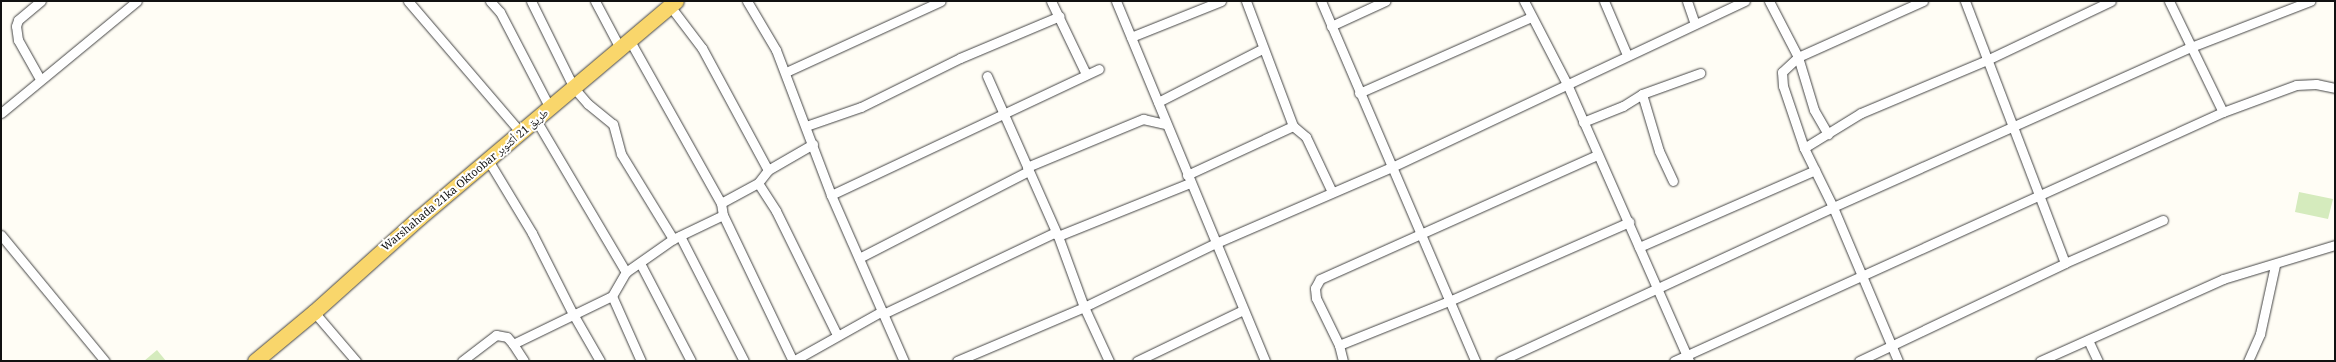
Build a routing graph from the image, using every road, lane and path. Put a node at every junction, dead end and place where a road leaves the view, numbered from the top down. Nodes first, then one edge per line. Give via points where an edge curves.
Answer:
1 (42, 1) edge
2 (137, 1) edge
3 (408, 1) edge
4 (490, 1) edge
5 (531, 1) edge
6 (595, 1) edge
7 (748, 1) edge
8 (941, 1) edge
9 (1051, 1) edge
10 (1116, 1) edge
11 (1221, 1) edge
12 (1246, 1) edge
13 (1321, 1) edge
14 (1385, 1) edge
15 (1524, 1) edge
16 (1604, 1) edge
17 (1687, 1) edge
18 (1746, 1) edge
19 (1769, 1) edge
20 (1923, 1) edge
21 (1965, 1) edge
22 (2111, 1) edge
23 (2169, 1) edge
24 (2310, 1) edge
25 (673, 4) edge
26 (1060, 16) junction
27 (1531, 17) junction
28 (1695, 24) junction
29 (1331, 26) junction
30 (1131, 37) junction
31 (625, 45) junction
32 (2191, 47) junction
33 (1262, 49) junction
34 (1627, 55) junction
35 (1798, 57) junction
36 (1987, 60) junction
37 (1099, 69) dead end
38 (786, 72) junction
39 (1700, 73) dead end
40 (1086, 74) junction
41 (988, 76) dead end
42 (40, 79) junction
43 (1567, 84) junction
44 (574, 88) junction
45 (2335, 88) edge
46 (1359, 93) junction
47 (1642, 94) junction
48 (1158, 102) junction
49 (550, 108) junction
50 (1003, 112) junction
51 (2223, 112) junction
52 (1, 113) edge
53 (536, 120) junction
54 (1583, 122) junction
55 (1165, 124) junction
56 (806, 126) junction
57 (1292, 126) junction
58 (2015, 128) junction
59 (521, 133) junction
60 (1828, 134) junction
61 (813, 144) junction
62 (1804, 148) junction
63 (1597, 155) junction
64 (488, 160) junction
65 (1392, 167) junction
66 (1027, 169) junction
67 (768, 170) junction
68 (1815, 170) junction
69 (1188, 179) junction
70 (1673, 181) dead end
71 (758, 183) junction
72 (1332, 192) junction
73 (831, 195) junction
74 (2039, 197) junction
75 (721, 203) junction
76 (1833, 207) junction
77 (723, 215) junction
78 (2163, 220) dead end
79 (1629, 222) junction
80 (1057, 234) junction
81 (1422, 234) junction
82 (1, 235) edge
83 (677, 238) junction
84 (1216, 243) junction
85 (2335, 245) edge
86 (1639, 246) junction
87 (859, 258) junction
88 (640, 263) junction
89 (2065, 263) junction
90 (2275, 265) junction
91 (626, 272) junction
92 (1863, 277) junction
93 (1656, 291) junction
94 (612, 296) junction
95 (1450, 301) junction
96 (1084, 307) junction
97 (1243, 310) junction
98 (314, 312) junction
99 (883, 313) junction
100 (573, 314) junction
101 (837, 336) junction
102 (2088, 340) junction
103 (513, 344) junction
104 (1339, 345) junction
105 (1891, 347) junction
106 (1688, 358) edge
107 (105, 361) edge
108 (255, 361) edge
109 (356, 361) edge
110 (462, 361) edge
111 (524, 361) edge
112 (600, 361) edge
113 (641, 361) edge
114 (691, 361) edge
115 (744, 361) edge
116 (793, 361) edge
117 (904, 361) edge
118 (957, 361) edge
119 (1109, 361) edge
120 (1137, 361) edge
121 (1265, 361) edge
122 (1343, 361) edge
123 (1475, 361) edge
124 (1500, 361) edge
125 (1674, 361) edge
126 (1859, 361) edge
127 (1898, 361) edge
128 (2040, 361) edge
129 (2098, 361) edge
130 (2248, 361) edge

1 - 42 street via 18,20 16,26 18,40
2 - 42 street
3 - 59 street
4 - 49 street via 500,12
5 - 44 street
6 - 31 street
7 - 38 street via 761,21
8 - 38 street
9 - 26 street
10 - 30 street
11 - 30 street
12 - 33 street
13 - 29 street
14 - 29 street
15 - 27 street
16 - 34 street
17 - 28 street
18 - 28 street
19 - 35 street
20 - 35 street
21 - 36 street
22 - 36 street
23 - 32 street
24 - 32 street
25 - 31 main road, Warshahada 21ka Oktoobar طريق 21 أكتوبر
25 - 67 street via 702,48
26 - 40 street
26 - 56 street via 960,58 862,107
27 - 43 street
27 - 46 street
28 - 34 street
29 - 46 street
30 - 48 street
31 - 44 main road, Warshahada 21ka Oktoobar طريق 21 أكتوبر
31 - 75 street
32 - 51 street
32 - 58 street
33 - 48 street
33 - 57 street
34 - 43 street
35 - 60 street via 1814,110
35 - 62 street via 1782,72 1782,80
36 - 58 street
36 - 60 street via 1861,113
37 - 40 street
38 - 56 street
39 - 47 street
40 - 50 street
41 - 50 street
42 - 52 street
43 - 54 street
43 - 65 street
44 - 49 main road, Warshahada 21ka Oktoobar طريق 21 أكتوبر
44 - 83 street via 588,104 613,124 621,154
45 - 51 street via 2316,84 2296,85
46 - 65 street
47 - 54 street via 1623,106
47 - 70 street via 1659,151
48 - 55 street
49 - 53 main road, Warshahada 21ka Oktoobar طريق 21 أكتوبر
50 - 66 street
50 - 73 street
51 - 74 street
53 - 59 main road, Warshahada 21ka Oktoobar طريق 21 أكتوبر
53 - 91 street
54 - 63 street
55 - 66 street via 1143,119
55 - 69 street
56 - 61 street
57 - 69 street
57 - 72 street via 1306,137
58 - 74 street
58 - 76 street
59 - 64 main road, Warshahada 21ka Oktoobar طريق 21 أكتوبر
60 - 62 street
61 - 67 street
61 - 73 street
62 - 68 street
63 - 79 street
63 - 81 street
64 - 98 main road, Warshahada 21ka Oktoobar طريق 21 أكتوبر
64 - 100 street via 532,233
65 - 72 street
65 - 81 street
66 - 80 street
66 - 87 street
67 - 71 street
68 - 76 street
68 - 86 street
69 - 80 street
69 - 84 street
71 - 75 street
71 - 101 street via 776,211
72 - 84 street
73 - 87 street
74 - 89 street
74 - 92 street
75 - 77 street
76 - 92 street
76 - 93 street
77 - 83 street
77 - 116 street
78 - 89 street
79 - 86 street
79 - 95 street
80 - 96 street
80 - 99 street
81 - 95 street
81 - 104 street via 1320,279 1315,288 1316,298
82 - 107 street
83 - 88 street
83 - 115 street
84 - 96 street
84 - 97 street
85 - 90 street
86 - 93 street
87 - 99 street
88 - 91 street
88 - 114 street
89 - 105 street
90 - 102 street via 2223,279
90 - 130 street via 2260,334
91 - 94 street
92 - 105 street
92 - 106 street
93 - 106 street
93 - 124 street
94 - 100 street
94 - 113 street
95 - 104 street
95 - 123 street
96 - 118 street
96 - 119 street
97 - 120 street
97 - 121 street
98 - 108 main road, Warshahada 21ka Oktoobar طريق 21 أكتوبر
98 - 109 street
99 - 101 street
99 - 117 street
100 - 103 street
100 - 112 street
101 - 116 street
102 - 128 street
102 - 129 street
103 - 110 street via 507,337 496,335
103 - 111 street
104 - 122 street
105 - 126 street
105 - 127 street
106 - 125 street

